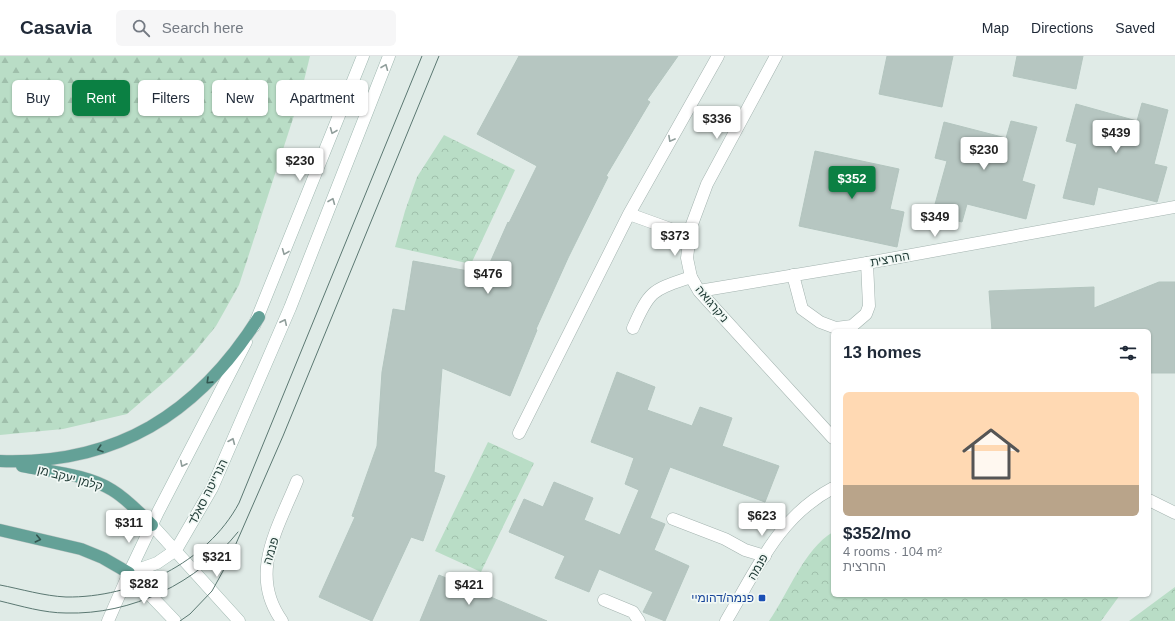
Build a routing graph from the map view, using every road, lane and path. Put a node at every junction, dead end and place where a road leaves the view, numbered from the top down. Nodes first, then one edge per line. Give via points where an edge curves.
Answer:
1 (363, 56) edge
2 (389, 56) edge
3 (718, 56) edge
4 (776, 56) edge
5 (1175, 207) edge
6 (629, 214) junction
7 (690, 236) junction
8 (868, 263) junction
9 (793, 276) junction
10 (691, 277) junction
11 (699, 291) junction
12 (259, 317) junction
13 (633, 328) dead end
14 (519, 433) dead end
15 (831, 436) edge
16 (0, 461) edge
17 (297, 481) dead end
18 (831, 489) edge
19 (1151, 501) edge
20 (1175, 514) edge
21 (673, 519) dead end
22 (152, 524) junction
23 (0, 530) edge
24 (176, 550) junction
25 (765, 556) junction
26 (129, 573) junction
27 (604, 600) dead end
28 (108, 621) edge
29 (175, 621) edge
30 (239, 621) edge
31 (282, 621) edge
32 (638, 621) edge
33 (726, 621) edge

1 -> 12 main road
24 -> 2 main road, הנרייטה סאלד via 212,488 290,308
3 -> 6 main road
4 - 7 main road, ניקרגואה via 706,184
5 - 8 main road, החרצית
6 - 7 main road
6 - 14 main road
7 - 10 main road, ניקרגואה via 687,258
8 - 9 main road, החרצית
8 - 9 main road via 869,306 866,314 852,326 836,328 820,322 802,309
9 - 11 main road, החרצית
10 - 11 main road, ניקרגואה
10 - 13 main road via 657,289 644,304
11 - 15 main road, ניקרגואה
12 -> 16 main road via 213,378 190,399 152,426 120,442 82,454 25,462
12 -> 22 main road
16 - 22 main road, קלמן יעקב מן via 100,484 124,498
17 - 31 main road, פנמה via 265,568 265,584 269,599
18 - 25 main road, פנמה via 805,505 790,519
19 - 20 main road
21 - 25 main road
22 - 24 main road
22 - 26 main road
23 -> 26 main road via 81,549
24 - 26 main road, הנרייטה סאלד via 157,563
24 - 30 main road
25 - 33 main road, פנמה
26 - 28 main road
26 - 29 main road
27 - 32 main road via 633,612

